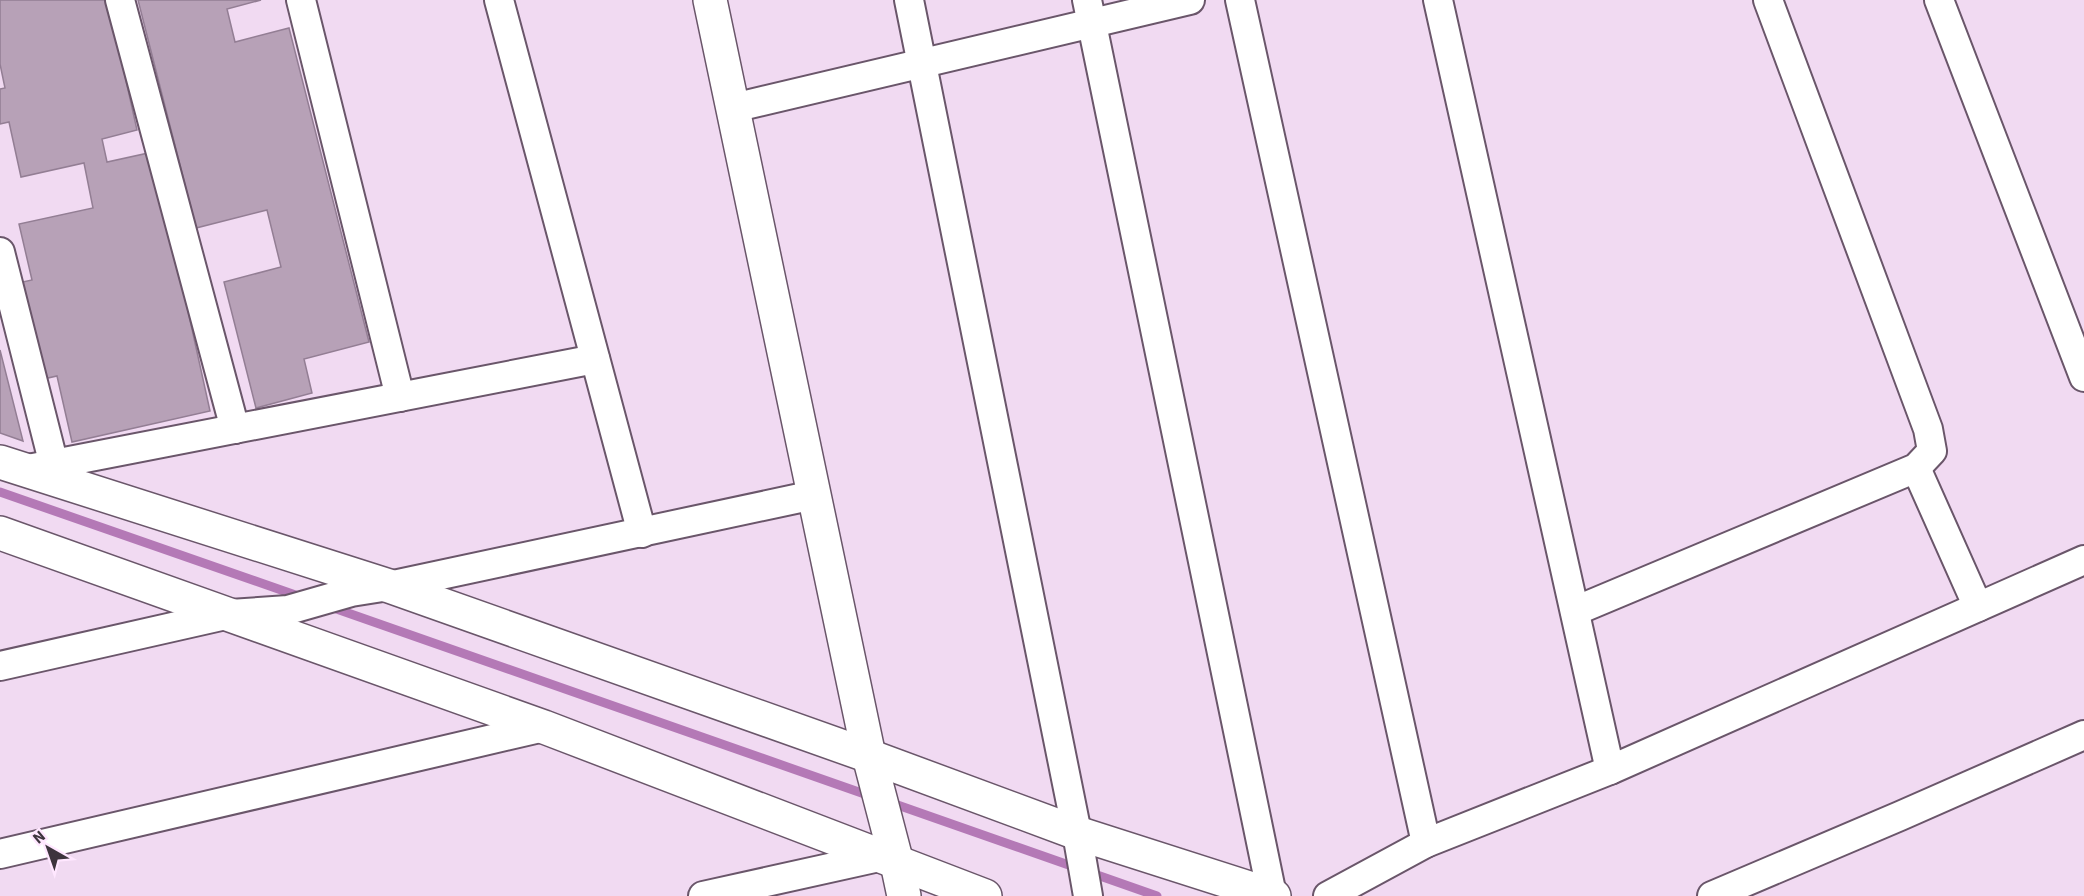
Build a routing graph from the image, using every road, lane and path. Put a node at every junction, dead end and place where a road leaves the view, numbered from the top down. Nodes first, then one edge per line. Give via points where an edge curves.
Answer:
1 (120, 0) edge
2 (301, 0) edge
3 (499, 0) edge
4 (710, 0) edge
5 (909, 0) edge
6 (1190, 0) edge
7 (1240, 0) edge
8 (1438, 0) edge
9 (1768, 0) edge
10 (1939, 0) edge
11 (1090, 12) edge
12 (922, 65) junction
13 (733, 108) junction
14 (0, 252) edge
15 (595, 359) junction
16 (2084, 377) edge
17 (400, 397) junction
18 (236, 429) junction
19 (20, 468) edge
20 (1916, 468) junction
21 (814, 495) junction
22 (0, 533) edge
23 (642, 533) junction
24 (2084, 560) edge
25 (389, 586) junction
26 (1978, 607) junction
27 (1575, 611) junction
28 (230, 614) junction
29 (0, 666) edge
30 (544, 727) junction
31 (2084, 735) edge
32 (869, 756) junction
33 (1610, 770) junction
34 (1077, 833) junction
35 (1426, 843) junction
36 (0, 854) edge
37 (888, 860) junction
38 (1273, 895) edge
39 (703, 896) edge
40 (904, 896) edge
41 (985, 896) edge
42 (1088, 896) edge
43 (1328, 896) edge
44 (1712, 896) edge

1 - 18 street
2 - 17 street
3 - 15 street
4 - 13 street
5 - 12 street
6 - 11 street
7 - 35 street
8 - 27 street
9 - 20 street via 1928,429 1932,451
10 - 16 street
11 - 12 street
11 - 38 street
12 - 13 street
12 - 34 street
13 - 21 street
14 - 19 street
15 - 17 street
15 - 23 street
17 - 18 street
18 - 19 street
19 - 25 street
20 - 26 street
20 - 27 street
21 - 23 street
21 - 32 street
22 - 28 street
23 - 25 street
24 - 26 street
25 - 28 street via 288,610
25 - 32 street
26 - 33 street
27 - 33 street
28 - 29 street
28 - 30 street
30 - 36 street
30 - 37 street
31 - 44 street
32 - 34 street
32 - 37 street
33 - 35 street
34 - 38 street
34 - 42 street
35 - 43 street
37 - 39 street
37 - 40 street
37 - 41 street

